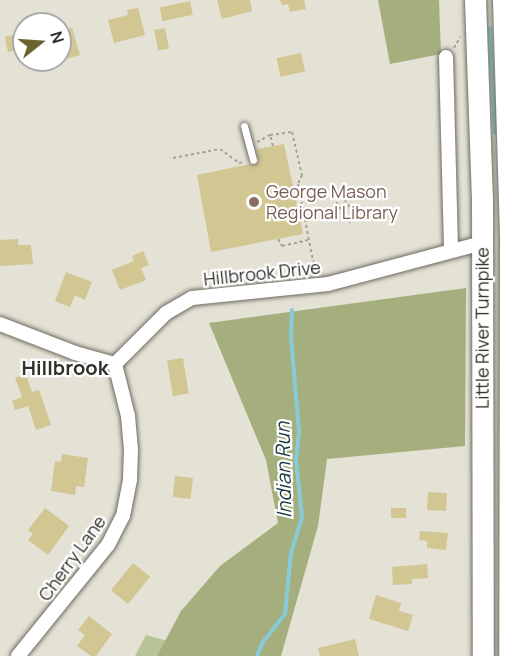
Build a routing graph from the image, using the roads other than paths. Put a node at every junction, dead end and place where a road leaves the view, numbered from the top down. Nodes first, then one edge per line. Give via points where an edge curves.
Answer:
1 (476, 0) edge
2 (503, 0) edge
3 (446, 57) dead end
4 (510, 70) edge
5 (244, 126) dead end
6 (253, 160) road end
7 (482, 243) junction
8 (451, 251) junction
9 (0, 324) edge
10 (115, 364) junction
11 (483, 654) edge
12 (510, 654) edge
13 (18, 656) edge

1 - 7 main road, Little River Turnpike
2 - 4 main road, Little River Turnpike
3 - 8 street
4 - 12 main road, Little River Turnpike
5 - 6 lane
7 - 8 street, Hillbrook Drive
7 - 11 main road, Little River Turnpike
8 - 10 street, Hillbrook Drive via 347,281 192,298 166,313
9 - 10 street
10 - 13 street, Cherry Lane via 128,416 131,450 123,516 108,545
11 - 12 street

